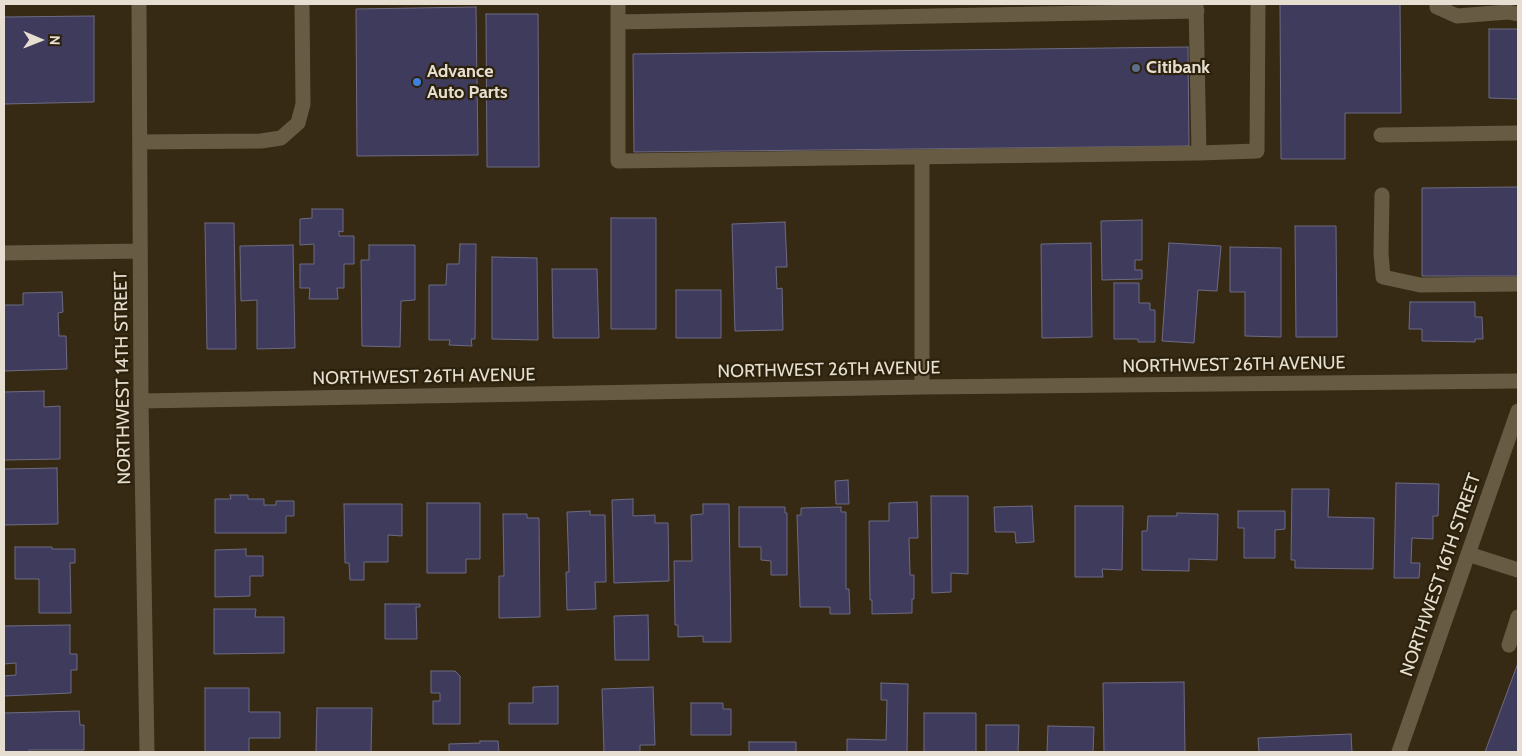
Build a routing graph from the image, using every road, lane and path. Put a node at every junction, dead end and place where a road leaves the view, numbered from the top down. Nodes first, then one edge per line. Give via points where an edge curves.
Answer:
1 (139, 4) edge
2 (302, 4) edge
3 (618, 4) edge
4 (1258, 4) edge
5 (1437, 4) edge
6 (1197, 7) edge
7 (901, 10) edge
8 (1518, 14) edge
9 (618, 22) junction
10 (1518, 133) edge
11 (1381, 135) dead end
12 (140, 142) junction
13 (1200, 152) junction
14 (922, 157) junction
15 (1382, 195) dead end
16 (140, 252) junction
17 (4, 253) edge
18 (1518, 284) edge
19 (1518, 381) edge
20 (922, 387) junction
21 (141, 400) junction
22 (1518, 411) edge
23 (1468, 554) junction
24 (1518, 570) edge
25 (1518, 617) edge
26 (1508, 645) dead end
27 (147, 752) edge
28 (1399, 752) edge

1 - 12 street, NORTHWEST 14TH STREET
2 - 12 street via 303,104 298,123 281,138
3 - 9 street
4 - 13 street via 1257,151
5 - 8 street via 1437,7 1457,16
6 - 7 street
6 - 13 street
7 - 9 street
9 - 14 street via 618,161
10 - 11 street
12 - 16 street, NORTHWEST 14TH STREET
13 - 14 street
14 - 20 street
15 - 18 street via 1382,277 1420,285
16 - 17 street
16 - 21 street, NORTHWEST 14TH STREET
19 - 20 street, NORTHWEST 26TH AVENUE
20 - 21 street, NORTHWEST 26TH AVENUE
21 - 27 street, NORTHWEST 14TH STREET
22 - 23 street, NORTHWEST 16TH STREET
23 - 24 street
23 - 28 street, NORTHWEST 16TH STREET
25 - 26 street

